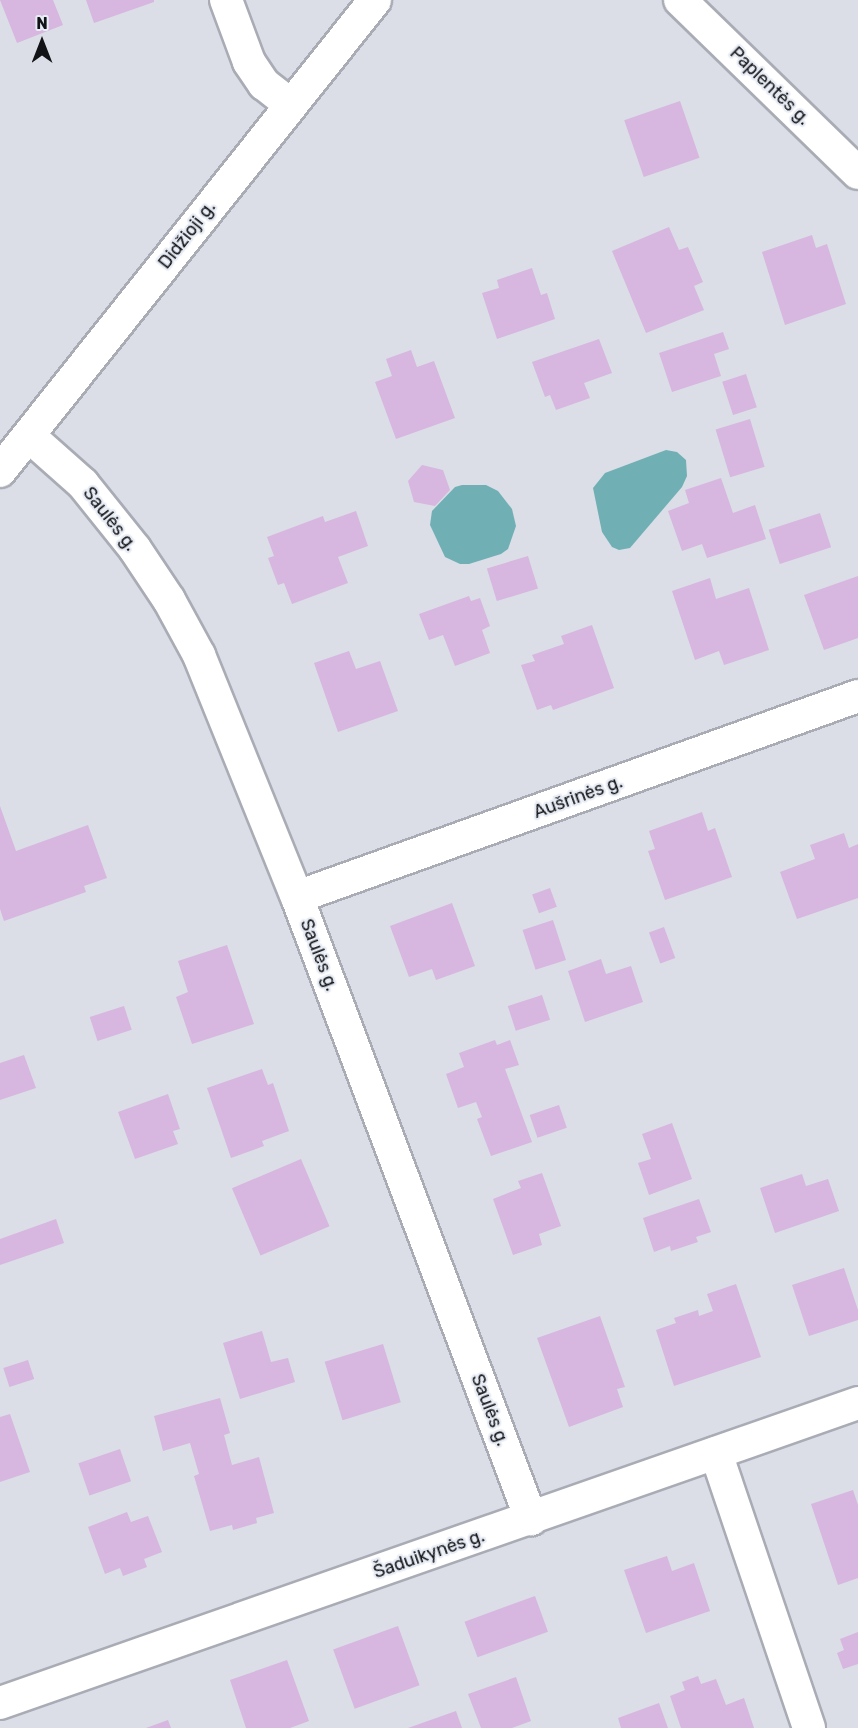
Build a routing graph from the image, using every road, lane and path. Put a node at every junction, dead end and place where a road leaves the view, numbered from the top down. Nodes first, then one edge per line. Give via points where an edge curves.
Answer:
1 (226, 0) edge
2 (375, 0) edge
3 (680, 0) edge
4 (290, 104) junction
5 (858, 173) edge
6 (28, 436) junction
7 (0, 471) edge
8 (858, 696) edge
9 (297, 897) junction
10 (858, 1403) edge
11 (716, 1454) junction
12 (531, 1519) junction
13 (0, 1703) edge
14 (809, 1728) edge

1 - 4 street via 249,62 264,84
2 - 4 street, Didžioji g.
3 - 5 street, Paplentės g.
4 - 6 street, Didžioji g.
6 - 7 street, Didžioji g.
6 - 9 street, Saulės g. via 83,484 135,549 169,600 199,655
8 - 9 street, Aušrinės g.
9 - 12 street, Saulės g.
10 - 11 street, Šaduikynės g.
11 - 12 street, Šaduikynės g.
11 - 14 street
12 - 13 street, Šaduikynės g.

